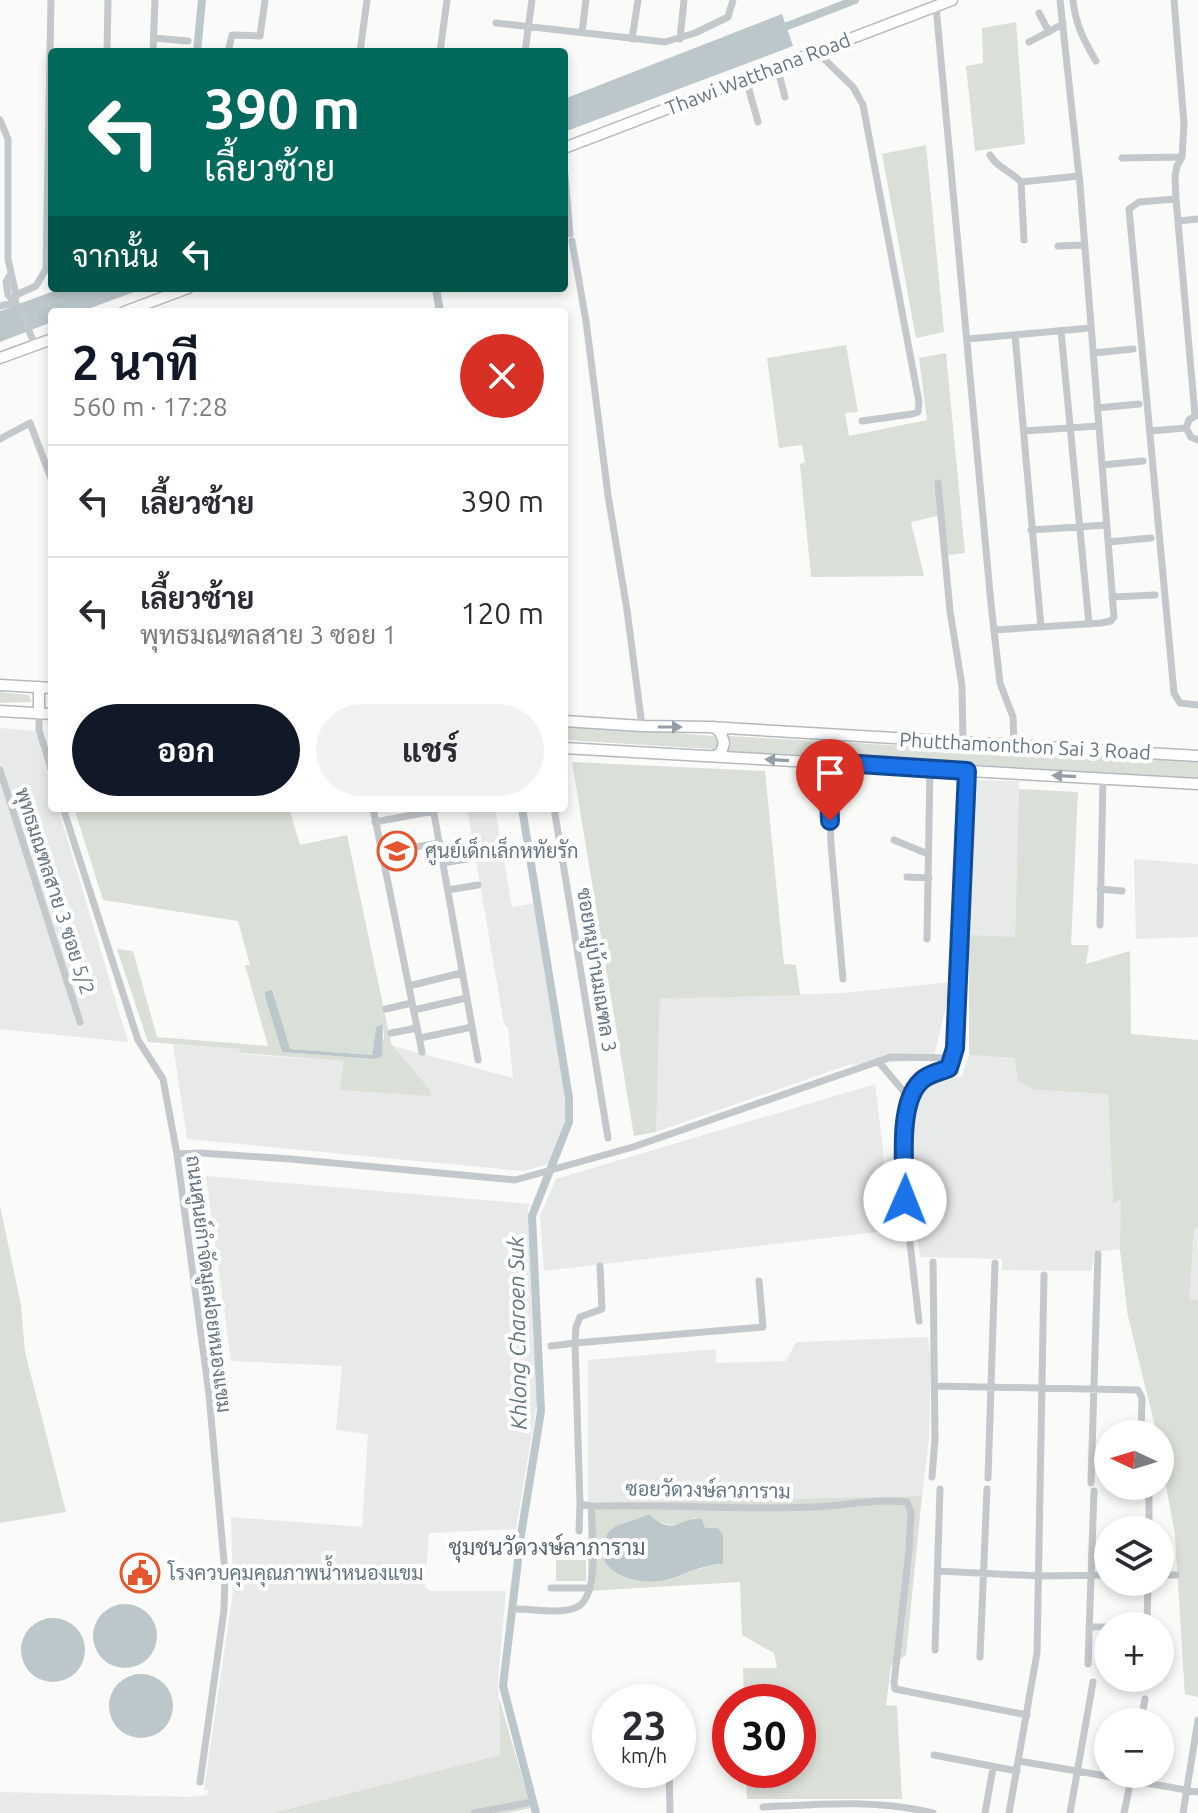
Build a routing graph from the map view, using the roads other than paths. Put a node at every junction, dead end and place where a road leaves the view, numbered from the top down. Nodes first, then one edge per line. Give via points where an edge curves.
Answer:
1 (51, 0) edge
2 (108, 0) edge
3 (155, 0) edge
4 (265, 0) edge
5 (367, 0) edge
6 (447, 0) edge
7 (532, 0) edge
8 (586, 0) edge
9 (638, 0) edge
10 (684, 0) edge
11 (733, 0) edge
12 (1060, 0) edge
13 (1073, 0) edge
14 (1174, 0) edge
15 (943, 2) edge
16 (1039, 13) dead end
17 (496, 23) dead end
18 (1063, 24) junction
19 (528, 27) junction
20 (582, 32) junction
21 (1049, 32) junction
22 (154, 38) junction
23 (632, 39) junction
24 (680, 39) junction
25 (188, 41) dead end
26 (1029, 42) dead end
27 (51, 48) edge
28 (107, 48) edge
29 (153, 48) edge
30 (229, 48) edge
31 (361, 48) edge
32 (441, 48) edge
33 (525, 48) edge
34 (817, 52) junction
35 (1096, 61) dead end
36 (777, 67) junction
37 (746, 79) junction
38 (785, 97) dead end
39 (0, 120) edge
40 (758, 122) dead end
41 (4, 136) edge
42 (568, 146) edge
43 (990, 155) dead end
44 (1182, 157) junction
45 (1122, 158) dead end
46 (1079, 176) junction
47 (1021, 182) junction
48 (4, 184) edge
49 (1176, 199) junction
50 (568, 206) edge
51 (1198, 219) edge
52 (1178, 221) junction
53 (4, 231) edge
54 (48, 232) edge
55 (1024, 240) dead end
56 (1083, 245) junction
57 (1058, 246) dead end
58 (10, 275) junction
59 (0, 276) edge
60 (169, 292) edge
61 (17, 301) junction
62 (0, 306) edge
63 (133, 308) edge
64 (1090, 328) junction
65 (1061, 331) junction
66 (1015, 335) junction
67 (968, 339) junction
68 (48, 340) edge
69 (35, 345) junction
70 (1133, 349) dead end
71 (1093, 353) junction
72 (0, 358) edge
73 (1139, 404) dead end
74 (1097, 408) junction
75 (1197, 414) edge
76 (862, 421) dead end
77 (1098, 426) junction
78 (1071, 427) junction
79 (1186, 428) junction
80 (1024, 431) junction
81 (1150, 431) junction
82 (0, 439) edge
83 (1198, 440) edge
84 (1143, 461) dead end
85 (1102, 465) junction
86 (48, 470) edge
87 (938, 483) dead end
88 (1107, 525) junction
89 (1081, 527) junction
90 (1031, 530) junction
91 (1151, 538) dead end
92 (1108, 542) junction
93 (1155, 595) dead end
94 (1112, 597) junction
95 (1089, 624) junction
96 (1041, 627) junction
97 (994, 630) junction
98 (0, 685) edge
99 (39, 687) junction
100 (48, 688) edge
101 (1198, 705) edge
102 (0, 711) edge
103 (39, 713) junction
104 (48, 714) edge
105 (568, 721) edge
106 (642, 726) junction
107 (714, 727) junction
108 (963, 742) junction
109 (1014, 745) junction
110 (568, 748) edge
111 (713, 756) junction
112 (1198, 756) edge
113 (48, 760) edge
114 (828, 762) junction
115 (930, 769) junction
116 (0, 770) edge
117 (967, 771) junction
118 (1103, 778) junction
119 (1198, 784) edge
120 (64, 812) edge
121 (374, 812) edge
122 (424, 812) edge
123 (434, 812) edge
124 (555, 812) edge
125 (375, 822) junction
126 (894, 840) dead end
127 (440, 843) junction
128 (408, 848) dead end
129 (928, 854) junction
130 (473, 858) dead end
131 (443, 863) junction
132 (907, 877) dead end
133 (929, 878) junction
134 (478, 885) dead end
135 (1100, 889) junction
136 (448, 890) junction
137 (1122, 891) dead end
138 (1100, 925) dead end
139 (927, 939) dead end
140 (461, 973) junction
141 (843, 979) dead end
142 (409, 986) junction
143 (466, 998) junction
144 (413, 1007) junction
145 (386, 1009) dead end
146 (80, 1022) dead end
147 (472, 1027) junction
148 (417, 1028) junction
149 (391, 1033) dead end
150 (420, 1038) junction
151 (422, 1052) dead end
152 (953, 1058) junction
153 (478, 1060) dead end
154 (878, 1061) junction
155 (910, 1099) junction
156 (608, 1138) dead end
157 (177, 1154) junction
158 (1098, 1254) dead end
159 (933, 1262) dead end
160 (995, 1263) dead end
161 (600, 1266) dead end
162 (1044, 1275) dead end
163 (759, 1281) dead end
164 (919, 1321) dead end
165 (575, 1343) junction
166 (551, 1346) dead end
167 (935, 1386) junction
168 (991, 1387) junction
169 (1041, 1387) junction
170 (1094, 1389) junction
171 (1141, 1420) edge
172 (932, 1477) dead end
173 (988, 1478) dead end
174 (940, 1489) dead end
175 (987, 1489) dead end
176 (580, 1504) junction
177 (591, 1506) junction
178 (579, 1531) dead end
179 (937, 1571) junction
180 (985, 1571) junction
181 (1091, 1574) junction
182 (1094, 1574) edge
183 (1040, 1576) junction
184 (551, 1588) dead end
185 (590, 1588) junction
186 (517, 1609) dead end
187 (1089, 1627) junction
188 (1094, 1627) edge
189 (935, 1650) dead end
190 (980, 1657) dead end
191 (1088, 1664) dead end
192 (1093, 1682) dead end
193 (1145, 1699) dead end
194 (1143, 1708) edge
195 (1027, 1715) junction
196 (1198, 1720) edge
197 (934, 1755) dead end
198 (1019, 1761) junction
199 (993, 1768) junction
200 (1017, 1771) junction
201 (1077, 1771) junction
202 (1094, 1773) edge
203 (200, 1782) dead end
204 (1174, 1787) edge
205 (669, 1788) edge
206 (1129, 1788) edge
207 (1187, 1790) junction
208 (1198, 1792) edge
209 (527, 1803) dead end
210 (763, 1807) dead end
211 (474, 1813) edge
212 (670, 1813) edge
213 (933, 1813) edge
214 (985, 1813) edge
215 (1009, 1813) edge
216 (1070, 1813) edge
217 (1124, 1813) edge
218 (1183, 1813) edge

1 - 27 street
2 - 28 street
3 - 22 street
4 - 30 street via 261,33 257,38 232,35
5 - 31 street
6 - 32 street
7 - 19 street
8 - 20 street
9 - 23 street
10 - 24 street
11 - 24 street via 728,17
12 - 18 street
13 - 35 street via 1083,40
14 - 44 street
15 - 34 main road, Thawi Watthana Road
15 - 67 street
16 - 21 street
17 - 19 street
18 - 21 street
18 - 46 street
19 - 20 street
19 - 33 street
20 - 23 street
21 - 26 street
22 - 25 street
22 - 29 street
23 - 24 street
34 - 36 main road, Thawi Watthana Road
34 - 76 street via 853,87 863,105 919,402 918,412 912,414
36 - 37 main road, Thawi Watthana Road
36 - 38 street
37 - 40 street
37 - 42 main road, Thawi Watthana Road
39 - 41 street
41 - 48 street
43 - 47 street
44 - 45 street
44 - 49 street via 1175,176
46 - 47 street
46 - 56 street
47 - 55 street
48 - 53 street
49 - 52 street
49 - 81 street via 1139,202 1129,209
50 - 106 street
51 - 52 street
52 - 75 street
53 - 58 street
54 - 61 street via 46,269 36,286
56 - 57 street
56 - 64 street
58 - 59 street
58 - 61 street
60 - 63 main road
61 - 62 street
61 - 69 street
64 - 65 street
64 - 71 street
65 - 66 street
65 - 78 street
66 - 67 street
66 - 80 street
67 - 97 street
68 - 69 main road
69 - 72 main road
70 - 71 street
71 - 74 street
73 - 74 street
74 - 77 street
75 - 79 street
77 - 78 street
77 - 85 street
78 - 80 street
78 - 89 street
79 - 81 street
79 - 83 street
80 - 90 street
81 - 101 street via 1174,693 1180,703
82 - 86 street via 30,423
84 - 85 street
85 - 88 street
87 - 108 street via 964,705
88 - 89 street
88 - 92 street
89 - 90 street
89 - 95 street
90 - 96 street
91 - 92 street
92 - 94 street
93 - 94 street
94 - 95 street via 1111,621
95 - 96 street
96 - 97 street
97 - 109 street
98 - 99 main road
99 - 100 main road
99 - 103 main road
102 - 103 main road
103 - 104 main road
103 - 113 street
105 - 106 main road, Phutthamonthon Sai 3 Road
106 -> 107 main road, Phutthamonthon Sai 3 Road
107 - 108 main road, Phutthamonthon Sai 3 Road
107 - 111 main road via 724,743 721,753
108 - 109 main road, Phutthamonthon Sai 3 Road
109 - 112 main road, Phutthamonthon Sai 3 Road
110 - 111 main road, Phutthamonthon Sai 3 Road
114 -> 111 main road, Phutthamonthon Sai 3 Road
114 - 115 main road, Phutthamonthon Sai 3 Road
114 - 141 street
115 - 117 main road, Phutthamonthon Sai 3 Road
115 - 129 street
116 - 146 street, พุทธมณฑลสาย 3 ซอย 5/2
118 -> 117 main road, Phutthamonthon Sai 3 Road
117 - 152 street
118 - 119 main road, Phutthamonthon Sai 3 Road
118 - 135 street
120 - 157 street, ถนนศูนย์กำจัดมูลฝอยหนองแขม via 138,1040 163,1079
121 - 125 street
122 - 125 street
123 - 127 street
124 - 156 street, ซอยหมู่บ้านมณฑล 3
125 - 142 street
126 - 129 street
127 - 128 street
127 - 131 street
129 - 133 street
130 - 131 street
131 - 136 street
132 - 133 street
133 - 139 street
134 - 136 street
135 - 137 street
135 - 138 street
136 - 140 street
140 - 142 street
140 - 143 street
142 - 144 street
143 - 144 street
143 - 147 street
144 - 145 street
144 - 148 street
147 - 150 street
147 - 153 street
148 - 149 street
148 - 150 street
150 - 151 street
152 - 154 street
152 - 155 street via 949,1068 920,1082
154 - 155 street
154 - 157 street via 633,1147 515,1180
155 - 164 street via 905,1200
157 - 203 street, ถนนศูนย์กำจัดมูลฝอยหนองแขม via 209,1394 225,1573
158 - 170 street
159 - 167 street
160 - 168 street
161 - 165 street via 602,1309 580,1317
162 - 169 street
163 - 165 street via 763,1327
165 - 166 street
165 - 176 street
167 - 168 street
167 - 172 street
168 - 169 street
168 - 173 street
169 - 170 street
169 - 183 street
170 - 171 street via 1141,1393
170 - 181 street
174 - 179 street
175 - 180 street
176 - 177 street, ซอยวัดวงษ์ลาภาราม
176 - 178 street
177 - 185 street
177 - 195 street, ซอยวัดวงษ์ลาภาราม via 907,1502 909,1550 895,1689
179 - 180 street
179 - 189 street
180 - 183 street
180 - 190 street
181 - 182 street
181 - 183 street
181 - 187 street
183 - 195 street
184 - 185 street
185 - 186 street via 579,1607
187 - 188 street
187 - 191 street
192 - 201 street
193 - 194 street
195 - 198 street
196 - 207 street
197 - 199 street
198 - 200 street
198 - 201 street
199 - 200 street
199 - 214 street
200 - 215 street
201 - 202 street
201 - 216 street
204 - 207 street
205 - 212 street
206 - 217 street
207 - 208 street
207 - 218 street
209 - 211 street
210 - 213 street via 899,1805

